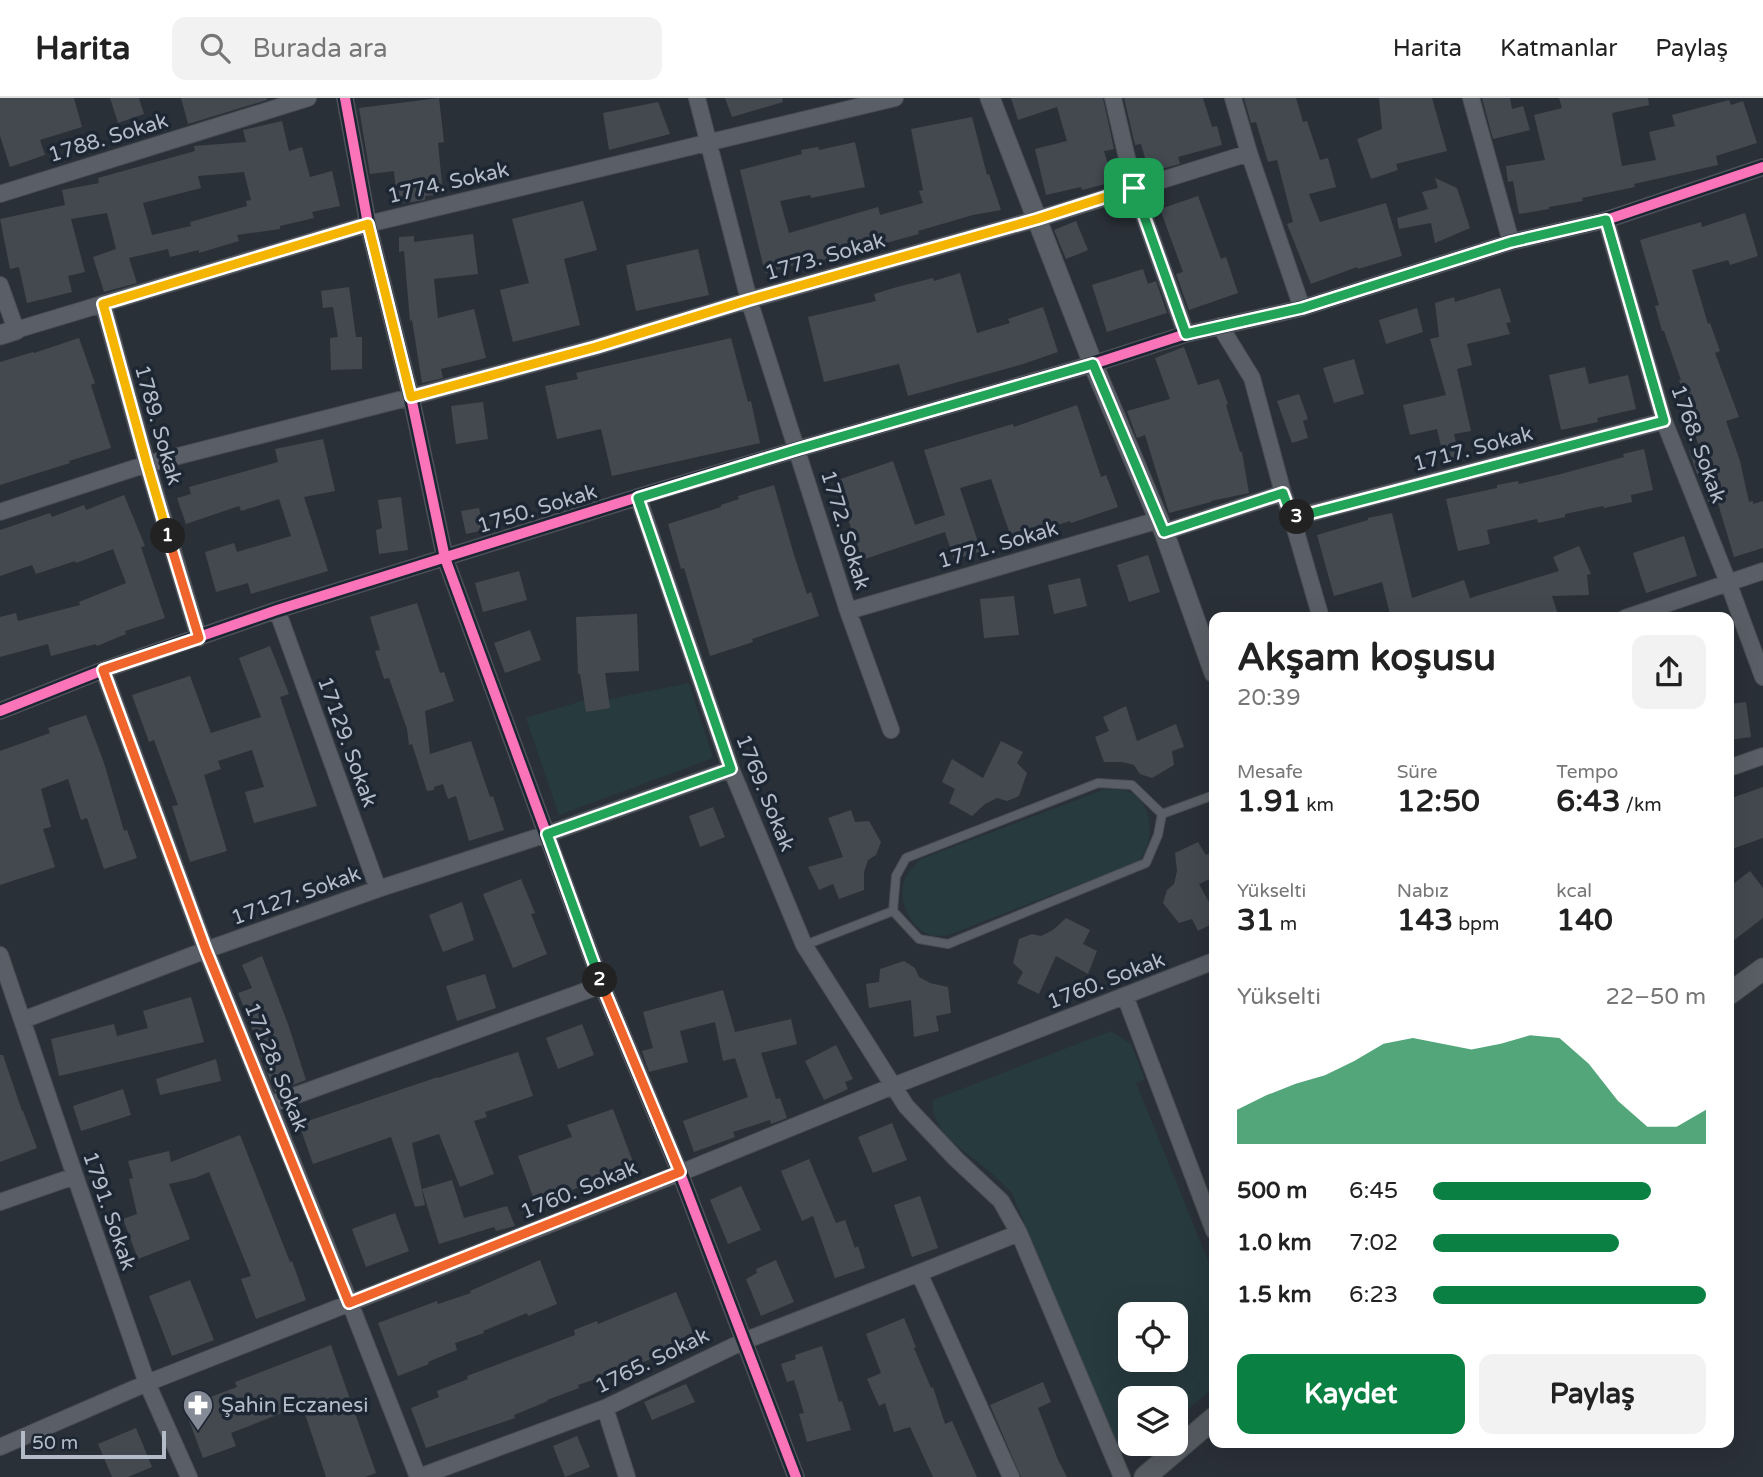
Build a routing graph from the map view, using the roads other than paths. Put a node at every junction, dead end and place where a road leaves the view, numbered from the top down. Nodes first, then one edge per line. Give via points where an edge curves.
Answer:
1 (308, 98) edge
2 (345, 98) edge
3 (696, 98) edge
4 (895, 98) edge
5 (990, 98) edge
6 (1113, 98) edge
7 (1233, 98) edge
8 (1471, 98) edge
9 (708, 143) junction
10 (1249, 153) junction
11 (1763, 167) edge
12 (1134, 188) junction
13 (0, 194) edge
14 (1037, 219) junction
15 (1606, 220) junction
16 (368, 224) junction
17 (1511, 242) junction
18 (0, 285) edge
19 (749, 300) junction
20 (103, 304) junction
21 (1302, 308) junction
22 (1220, 326) junction
23 (8, 333) edge
24 (1186, 334) junction
25 (1093, 364) junction
26 (411, 397) junction
27 (1664, 421) junction
28 (798, 449) junction
29 (147, 464) junction
30 (1283, 493) junction
31 (638, 498) junction
32 (0, 512) edge
33 (1292, 518) junction
34 (1161, 526) junction
35 (445, 558) junction
36 (1763, 571) edge
37 (1728, 582) junction
38 (277, 610) junction
39 (848, 611) junction
40 (1319, 612) edge
41 (1642, 612) edge
42 (199, 638) junction
43 (1209, 659) edge
44 (103, 670) junction
45 (1763, 677) edge
46 (0, 711) edge
47 (891, 730) dead end
48 (1763, 756) edge
49 (1734, 766) edge
50 (731, 769) junction
51 (1209, 796) edge
52 (1162, 814) junction
53 (547, 834) junction
54 (378, 889) junction
55 (893, 911) junction
56 (804, 945) junction
57 (206, 950) junction
58 (0, 955) edge
59 (1209, 963) edge
60 (1763, 969) edge
61 (602, 985) junction
62 (1734, 990) edge
63 (1125, 996) junction
64 (23, 1020) junction
65 (892, 1086) junction
66 (269, 1105) junction
67 (680, 1172) junction
68 (75, 1176) junction
69 (0, 1202) edge
70 (1209, 1218) edge
71 (1019, 1233) junction
72 (919, 1273) junction
73 (349, 1303) junction
74 (744, 1341) junction
75 (147, 1383) junction
76 (605, 1408) junction
77 (1209, 1422) edge
78 (0, 1447) edge
79 (189, 1477) edge
80 (418, 1477) edge
81 (627, 1477) edge
82 (796, 1477) edge
83 (1011, 1477) edge
84 (1122, 1477) edge
85 (1145, 1477) edge

1 - 13 street, 1788. Sokak
2 - 16 street
3 - 9 street, 1772. Sokak
4 - 9 street, 1774. Sokak
5 - 14 street
6 - 12 street
7 - 10 street
8 - 17 street
9 - 16 street, 1774. Sokak
9 - 19 street, 1772. Sokak
10 - 12 street, 1773. Sokak
10 - 21 street
11 - 15 street, 1750. Sokak
12 - 14 street, 1773. Sokak
12 - 24 street
14 - 19 street, 1773. Sokak
14 - 25 street
15 - 17 street, 1750. Sokak
15 - 27 street, 1768. Sokak
16 - 20 street, 1774. Sokak
16 - 26 street
17 - 21 street, 1750. Sokak
18 - 23 street
19 - 26 street, 1773. Sokak
19 - 28 street, 1772. Sokak
20 - 23 street, 1774. Sokak
20 - 29 street, 1789. Sokak
21 - 22 street, 1750. Sokak
22 - 24 street, 1750. Sokak
22 - 30 street via 1252,379
24 - 25 street, 1750. Sokak
25 - 28 street, 1750. Sokak
25 - 34 street
26 - 29 street, 1773. Sokak
26 - 35 street
27 - 33 street, 1717. Sokak
27 - 37 street, 1768. Sokak
28 - 31 street, 1750. Sokak
28 - 39 street, 1772. Sokak
29 - 32 street, 1773. Sokak
29 - 42 street, 1789. Sokak
30 - 33 street
30 - 34 street, 1771. Sokak
31 - 35 street, 1750. Sokak
31 - 50 street, 1769. Sokak
33 - 40 street
34 - 39 street, 1771. Sokak
34 - 43 street
35 - 38 street, 1750. Sokak
35 - 53 street
36 - 37 street
37 - 41 street
37 - 45 street, 1768. Sokak
38 - 42 street, 1750. Sokak
38 - 54 street, 17129. Sokak
39 - 47 street, 1772. Sokak
42 - 44 street, 1750. Sokak
44 - 46 street, 1750. Sokak
44 - 57 street, 17128. Sokak
48 - 49 street
50 - 53 street, 17127. Sokak
50 - 56 street, 1769. Sokak
51 - 52 lane
52 - 55 lane via 1146,863 948,944 919,939
52 - 55 lane via 1132,785 1098,783 906,858 896,876
53 - 54 street, 17127. Sokak
53 - 61 street
54 - 57 street, 17127. Sokak
55 - 56 lane
56 - 65 street, 1769. Sokak
57 - 64 street, 17127. Sokak
57 - 66 street, 17128. Sokak
58 - 64 street, 1791. Sokak
59 - 63 street, 1760. Sokak
60 - 62 main road
61 - 66 street
61 - 67 street
63 - 65 street, 1760. Sokak
63 - 70 street
64 - 68 street, 1791. Sokak
65 - 67 street, 1760. Sokak
65 - 71 street, 1769. Sokak via 906,1106 1001,1201
66 - 73 street, 17128. Sokak
67 - 73 street, 1760. Sokak
67 - 74 street
68 - 69 street
68 - 75 street, 1791. Sokak
71 - 72 street, 1765. Sokak
71 - 84 street, 1769. Sokak
72 - 74 street, 1765. Sokak
72 - 83 street
73 - 75 street, 1760. Sokak
73 - 80 street, 17128. Sokak
74 - 76 street, 1765. Sokak
74 - 82 street
75 - 78 street, 1760. Sokak
75 - 79 street, 1791. Sokak
76 - 80 street, 1765. Sokak
76 - 81 street
77 - 85 main road

